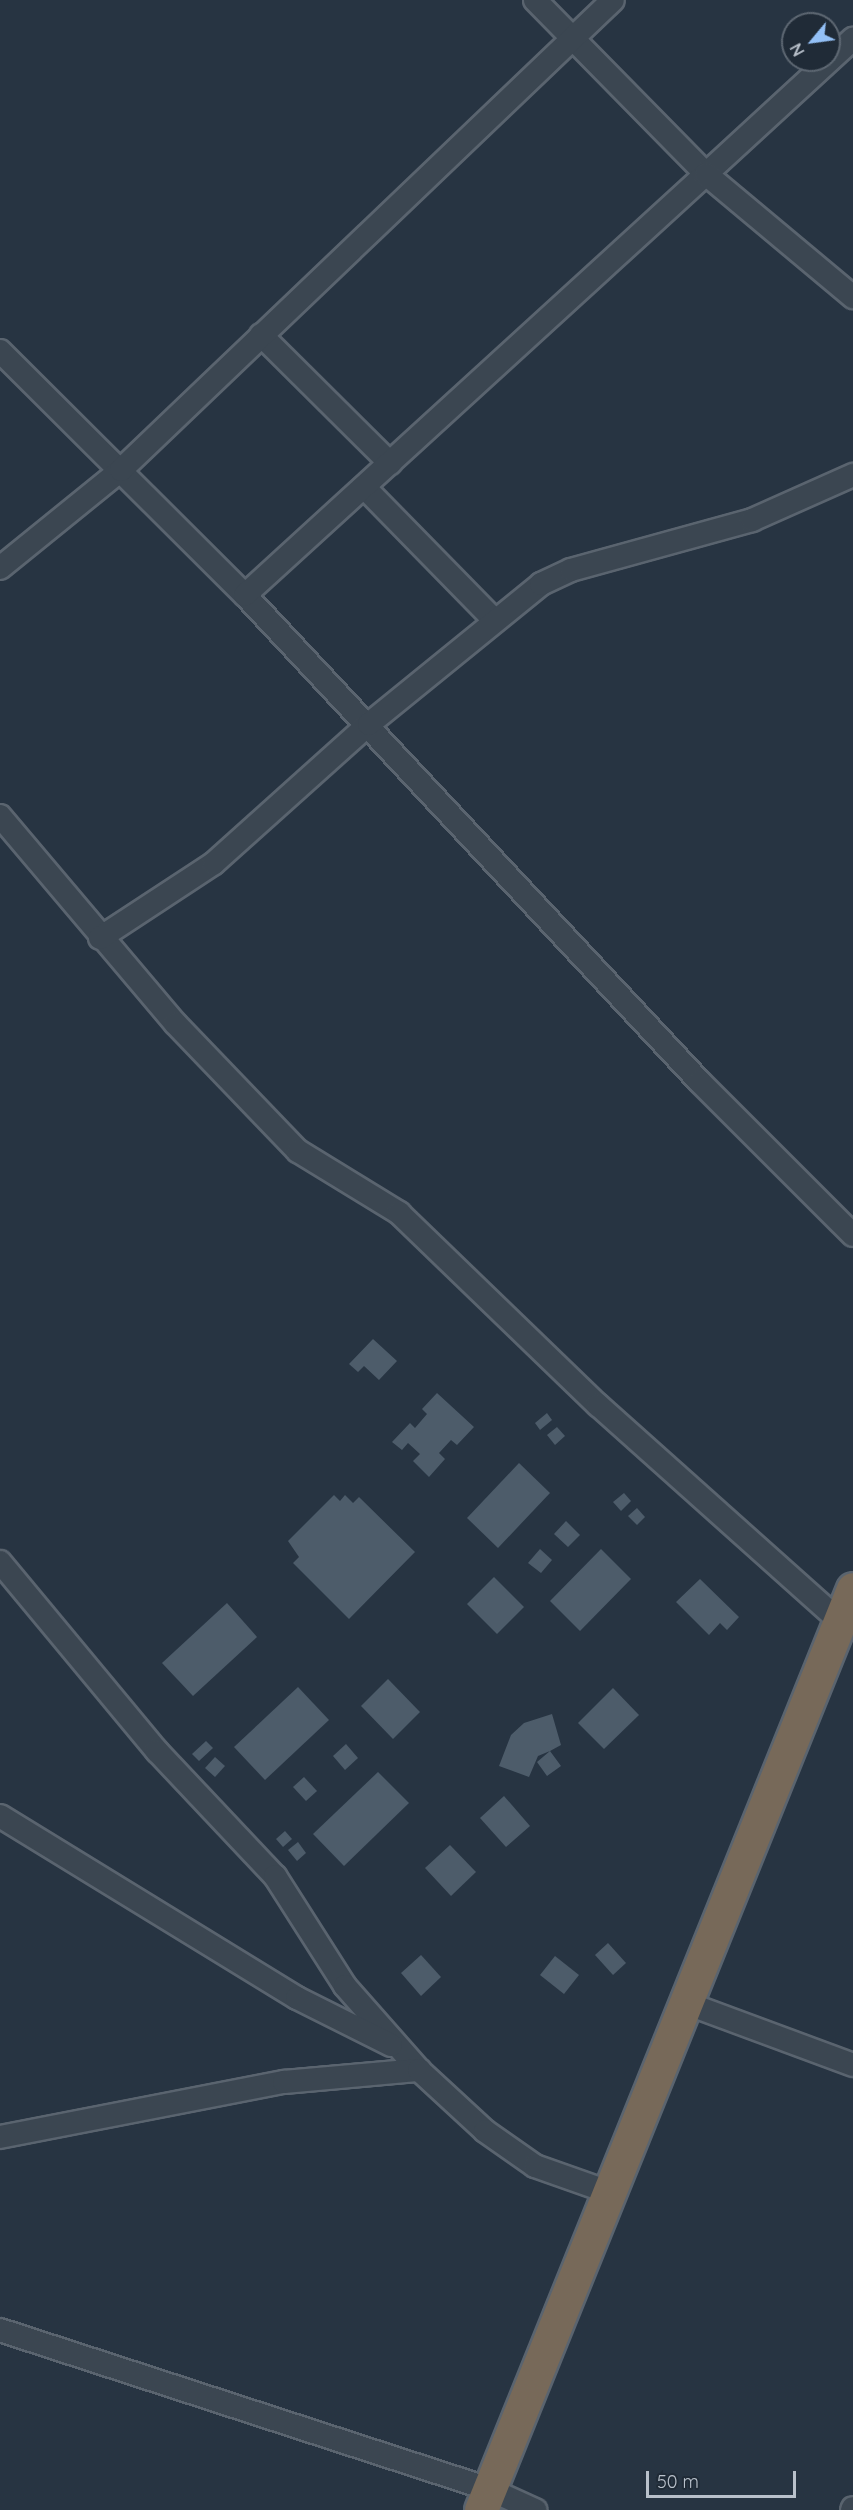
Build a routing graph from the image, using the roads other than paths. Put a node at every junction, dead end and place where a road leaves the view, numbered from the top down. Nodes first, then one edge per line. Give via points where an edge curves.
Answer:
1 (535, 0) edge
2 (612, 0) edge
3 (572, 36) junction
4 (853, 39) edge
5 (706, 174) junction
6 (853, 297) edge
7 (261, 335) junction
8 (0, 351) edge
9 (390, 463) junction
10 (121, 470) junction
11 (853, 475) edge
12 (364, 487) junction
13 (0, 568) edge
14 (245, 595) junction
15 (495, 621) junction
16 (369, 724) junction
17 (0, 816) edge
18 (100, 938) junction
19 (853, 1235) edge
20 (0, 1563) edge
21 (853, 1589) edge
22 (841, 1622) junction
23 (0, 1816) edge
24 (683, 2002) junction
25 (403, 2052) junction
26 (853, 2066) edge
27 (419, 2070) junction
28 (0, 2137) edge
29 (609, 2192) junction
30 (0, 2330) edge
31 (485, 2500) edge
32 (535, 2510) edge

1 - 3 street
2 - 3 street
3 - 5 street
3 - 7 street
4 - 5 street
5 - 6 street
5 - 9 street
7 - 9 street
7 - 10 street
8 - 10 street
9 - 12 street
10 - 13 street
10 - 14 street
11 - 15 street via 752,520 571,570 542,584
12 - 14 street
12 - 15 street
14 - 16 street
15 - 16 street
16 - 18 street via 214,862
16 - 19 street via 700,1082
17 - 18 street
18 - 22 street via 298,1150 399,1213 598,1405
20 - 25 street via 157,1751 275,1876 345,1986
21 - 22 highway
22 - 24 highway
23 - 25 street via 297,1998
24 - 26 street
24 - 29 highway
25 - 27 street
27 - 28 street via 284,2082
27 - 29 street via 485,2131 535,2166
29 - 31 highway
30 - 31 street
31 - 32 street

